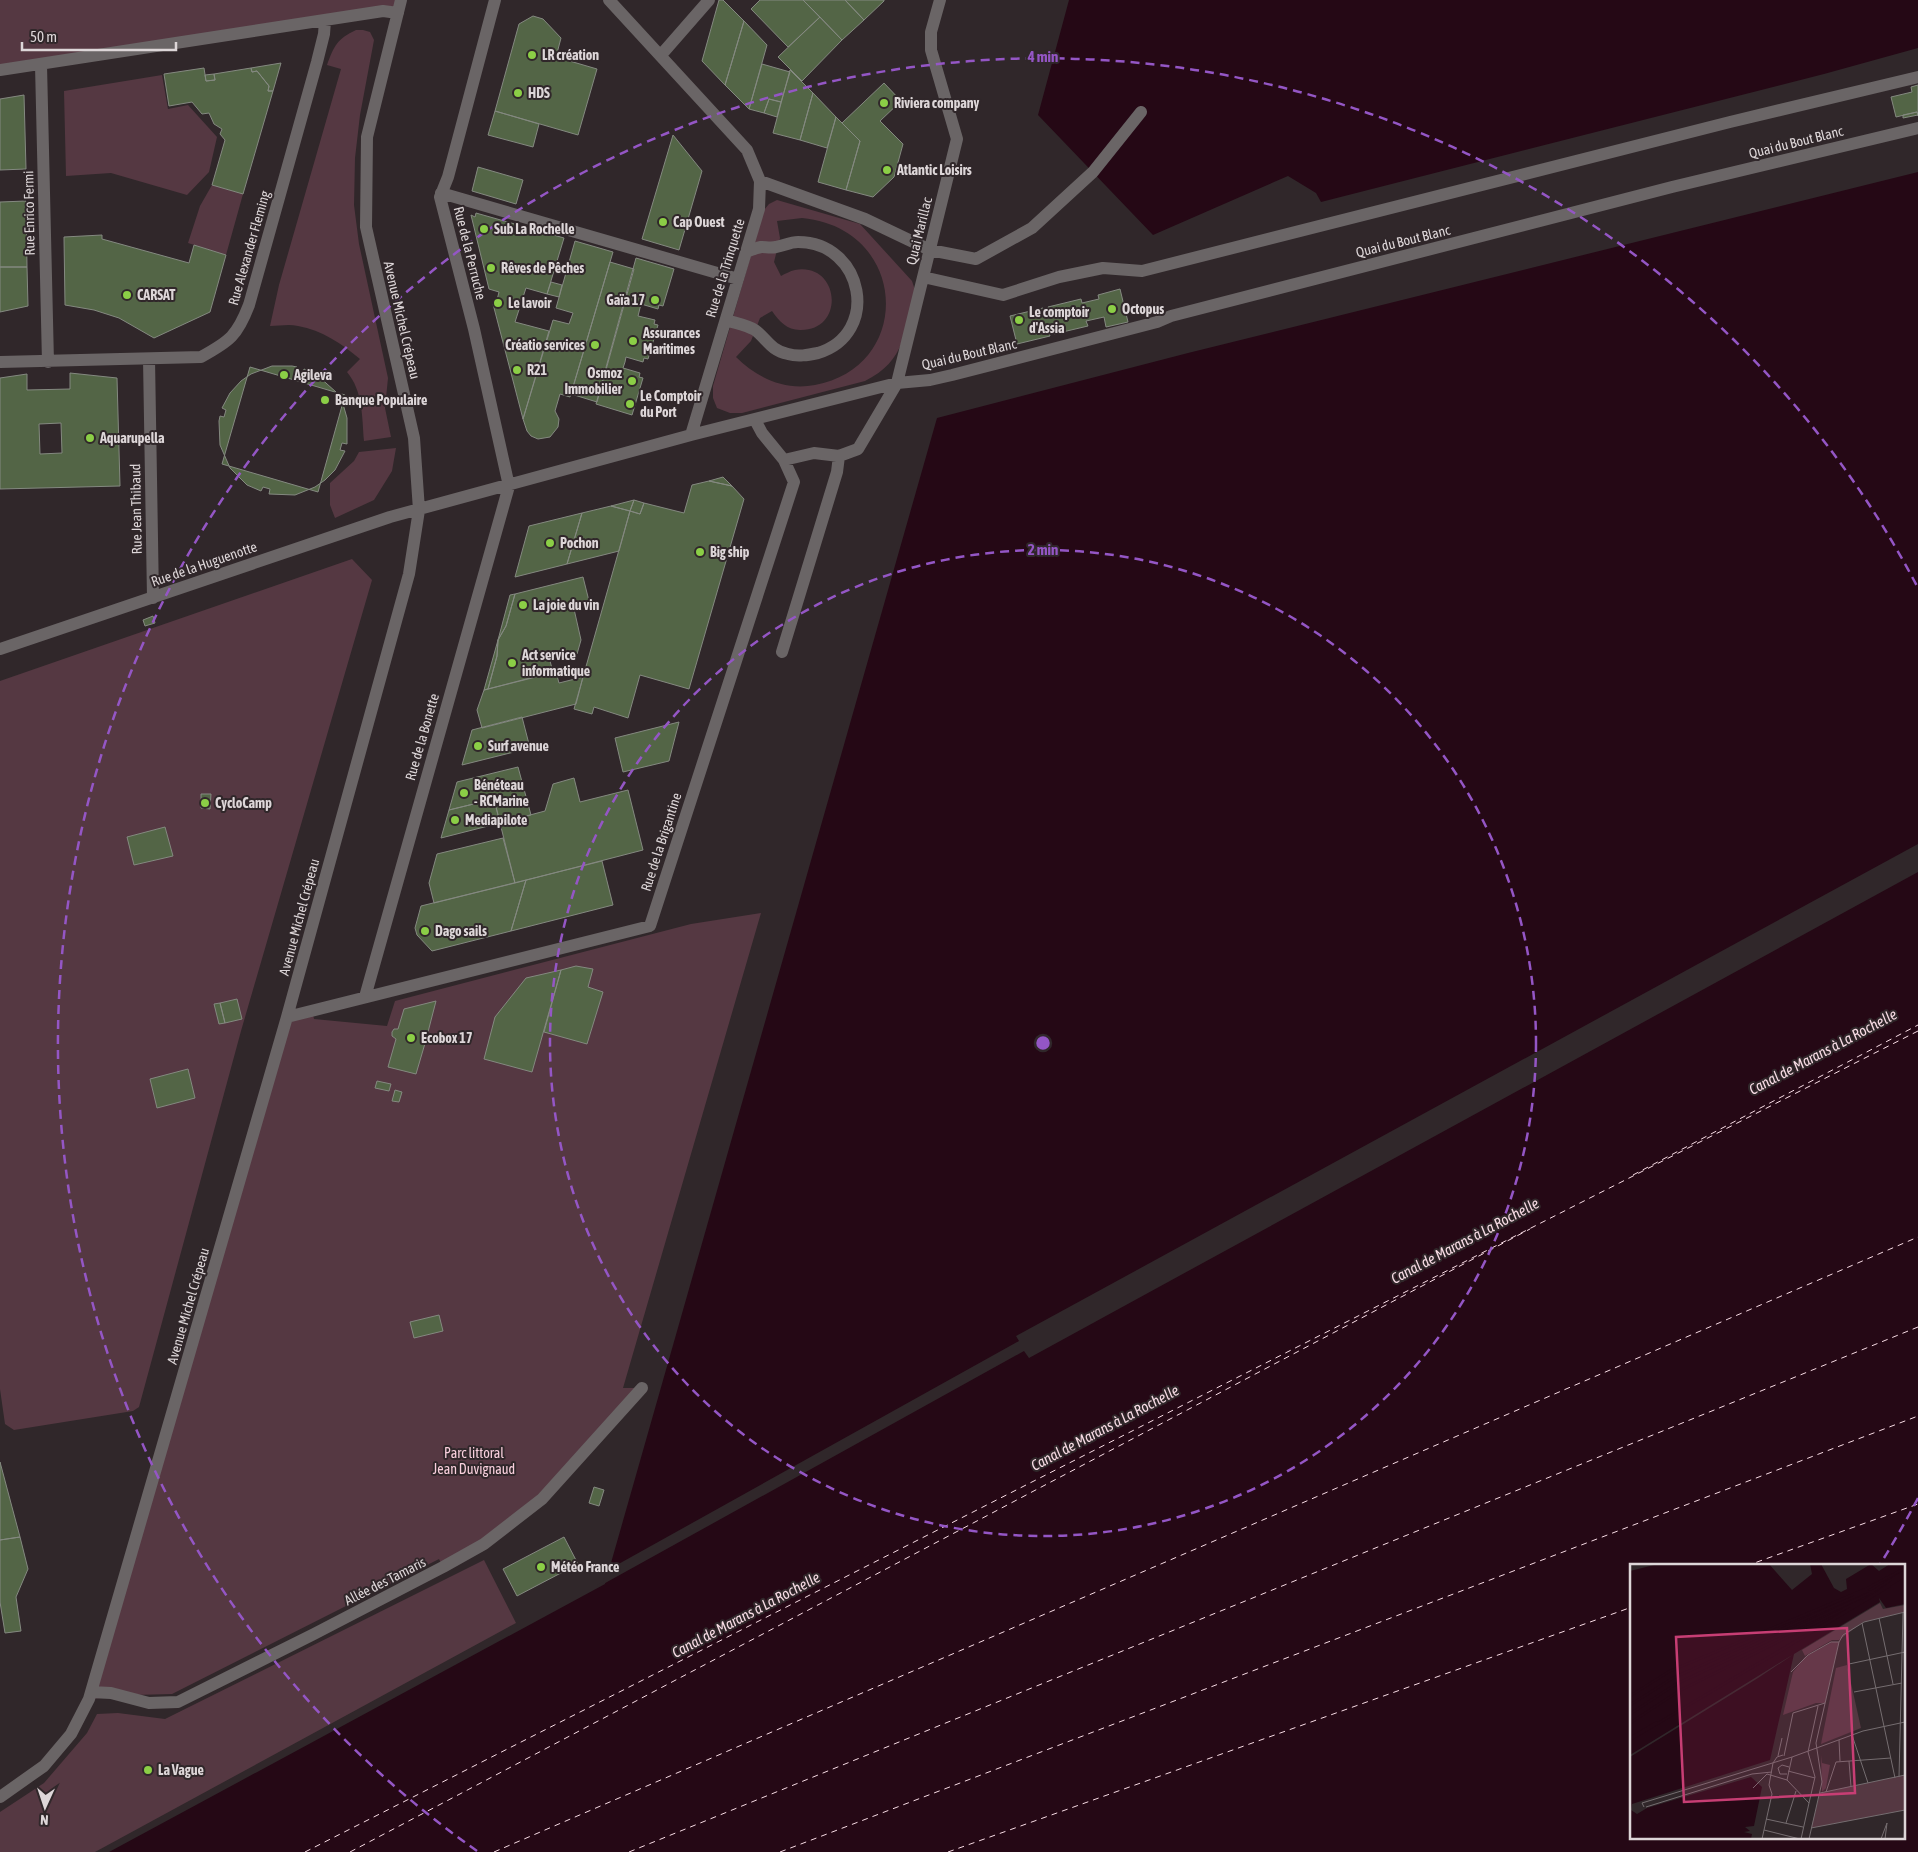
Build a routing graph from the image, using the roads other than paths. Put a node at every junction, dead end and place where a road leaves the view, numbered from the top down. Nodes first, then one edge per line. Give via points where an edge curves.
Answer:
1 (401, 0) edge
2 (495, 0) edge
3 (609, 0) edge
4 (709, 0) edge
5 (940, 0) edge
6 (398, 13) junction
7 (325, 21) junction
8 (661, 55) junction
9 (41, 65) junction
10 (0, 70) edge
11 (1918, 77) edge
12 (1141, 112) dead end
13 (1918, 128) edge
14 (760, 181) junction
15 (441, 193) junction
16 (930, 250) junction
17 (746, 252) junction
18 (923, 277) junction
19 (738, 280) junction
20 (726, 320) junction
21 (148, 359) junction
22 (0, 362) edge
23 (48, 362) junction
24 (897, 384) junction
25 (755, 420) junction
26 (691, 436) junction
27 (839, 456) junction
28 (784, 460) junction
29 (509, 486) junction
30 (419, 510) junction
31 (153, 598) junction
32 (0, 649) edge
33 (782, 652) dead end
34 (365, 997) junction
35 (287, 1017) junction
36 (642, 1388) dead end
37 (91, 1692) junction
38 (0, 1797) edge

1 - 6 street, Avenue Michel Crépeau
2 - 15 street, Rue de la Perruche
3 - 8 street, Rue de la Trinquette
4 - 8 street
5 - 16 street, Quai Marillac via 931,32 931,50 957,139
6 - 7 street via 383,12
6 - 30 street, Avenue Michel Crépeau via 367,137 366,227 414,438
7 - 9 street
7 - 21 street, Rue Alexander Fleming via 314,71 249,305 240,327 224,344 201,357
8 - 14 street, Rue de la Trinquette via 747,150
9 - 10 street
9 - 23 street, Rue Enrico Fermi
11 - 18 street via 1142,271 1104,268 1059,277 1003,295
12 - 16 street via 1093,172 1032,228 976,259
13 - 24 street, Quai du Bout Blanc via 1672,187 952,375
14 - 16 street via 865,219
14 - 17 street, Rue de la Trinquette via 759,209
15 - 19 street
15 - 29 street, Rue de la Perruche
16 - 18 street, Quai Marillac
17 - 19 street, Rue de la Trinquette
17 - 20 street via 797,242 832,251 844,262 856,283 858,302 853,323 844,338 828,350 807,356 788,354 771,347 754,330
18 - 24 street, Quai Marillac
19 - 20 street, Rue de la Trinquette
20 - 26 street, Rue de la Trinquette
21 - 23 street, Rue Alexander Fleming
21 - 31 street, Rue Jean Thibaud
22 - 23 street, Rue Alexander Fleming
24 - 25 street, Quai du Bout Blanc
24 - 27 street, Quai Marillac via 858,449
25 - 26 street, Quai du Bout Blanc
25 - 28 street, Rue de la Brigantine
26 - 29 street
27 - 28 street via 814,453
27 - 33 street via 837,472
28 - 34 street, Rue de la Brigantine via 794,482 650,926
29 - 30 street
29 - 34 street, Rue de la Bonette
30 - 31 street, Rue de la Huguenotte
30 - 35 street, Avenue Michel Crépeau via 409,574
31 - 32 street, Rue de la Huguenotte
34 - 35 street, Rue de la Brigantine
35 - 37 street, Avenue Michel Crépeau
36 - 37 street, Allée des Tamaris via 542,1500 484,1544 443,1567 178,1702 149,1702
37 - 38 street, Avenue Michel Crépeau via 71,1734 44,1766

